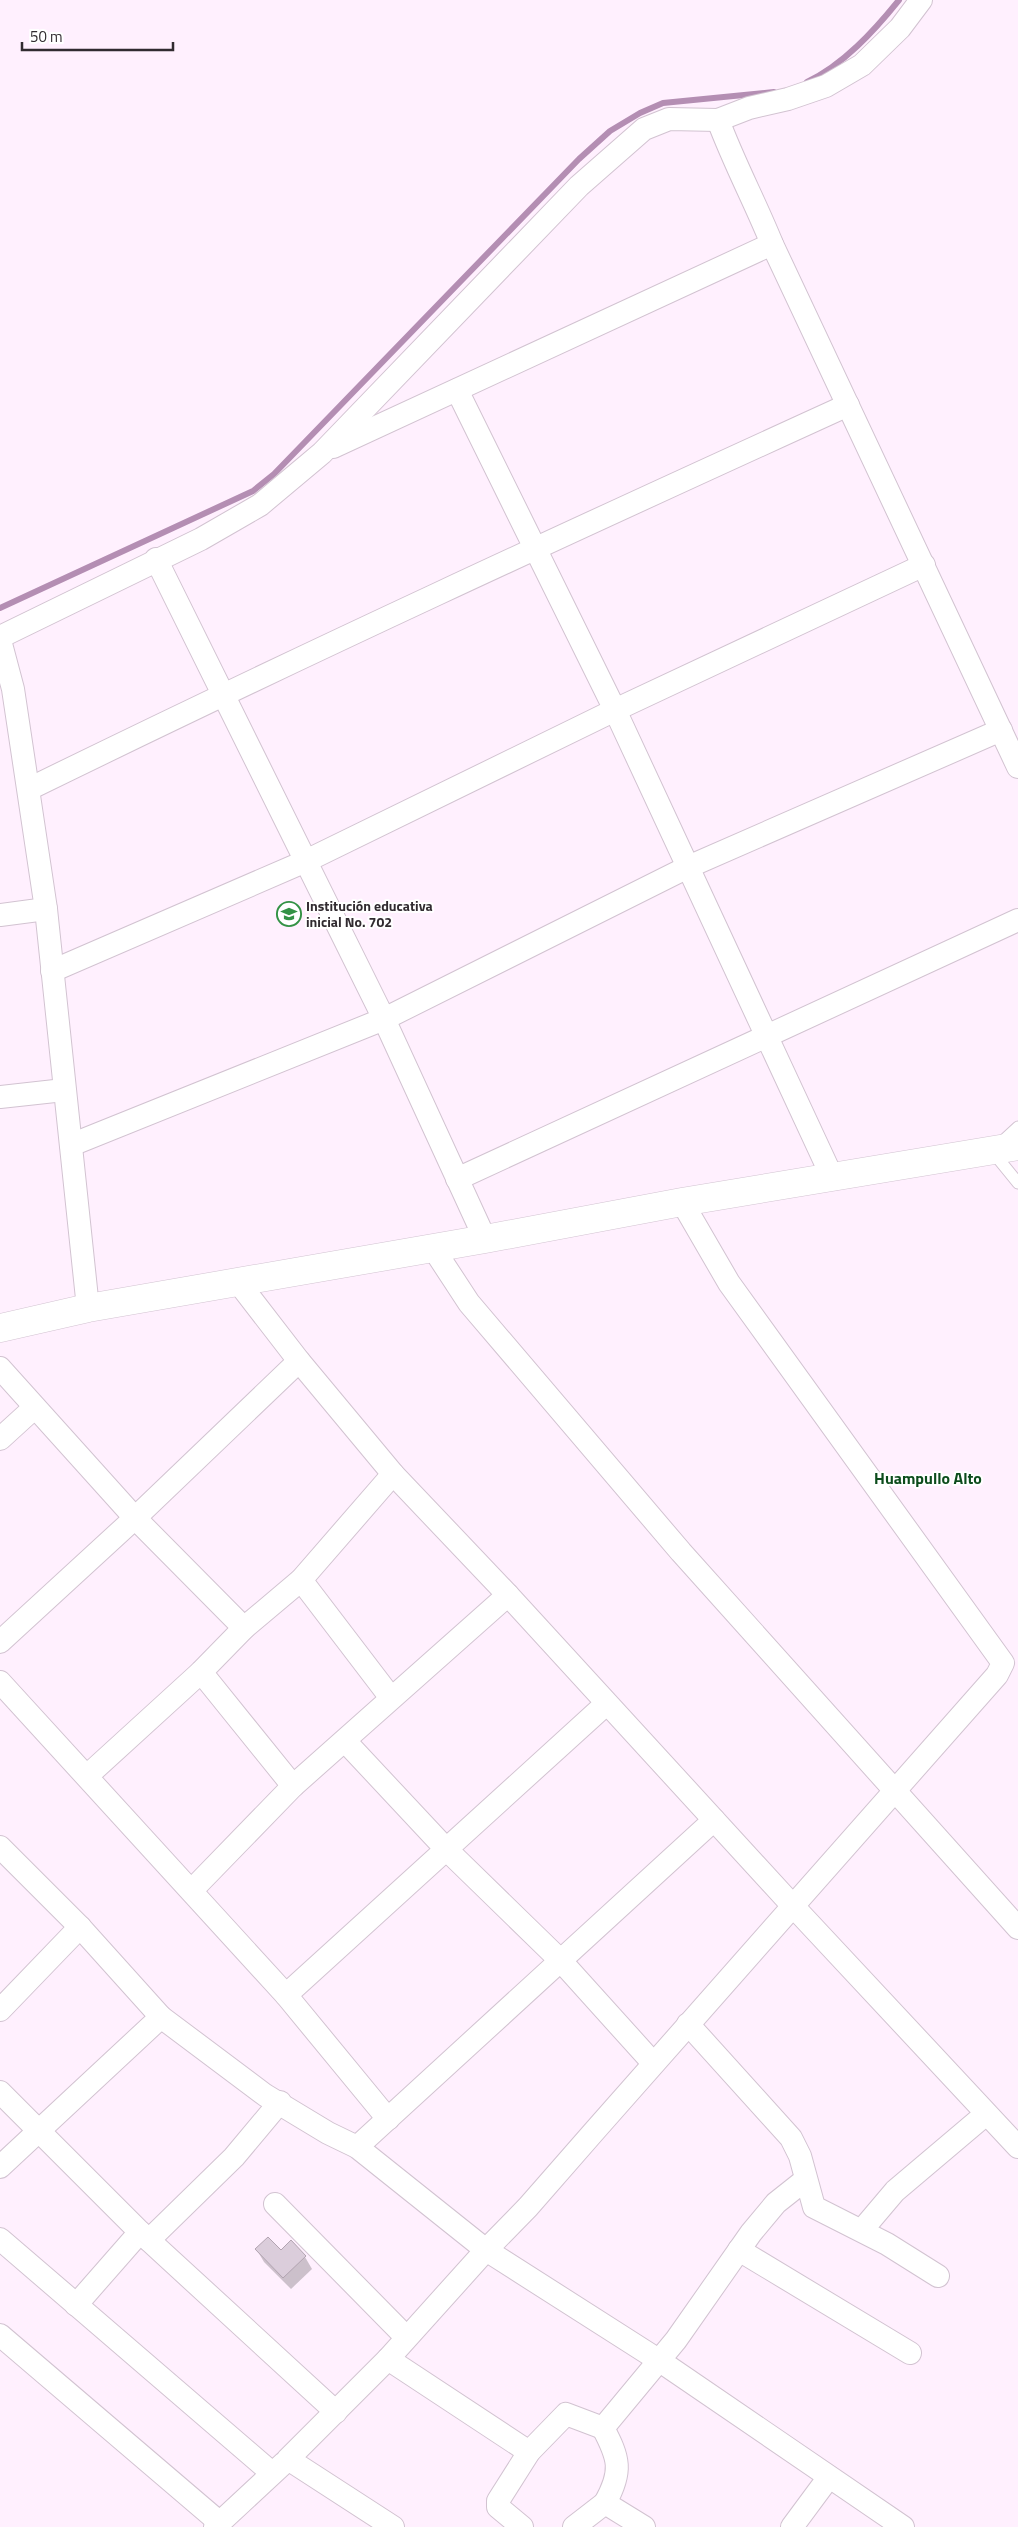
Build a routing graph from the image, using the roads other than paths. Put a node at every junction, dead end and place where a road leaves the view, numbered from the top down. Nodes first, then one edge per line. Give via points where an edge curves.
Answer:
1 (921, 0) edge
2 (718, 120) junction
3 (772, 244) junction
4 (457, 390) junction
5 (848, 405) junction
6 (322, 453) junction
7 (536, 547) junction
8 (156, 559) junction
9 (924, 565) junction
10 (0, 638) edge
11 (222, 694) junction
12 (615, 710) junction
13 (1001, 730) junction
14 (1018, 767) edge
15 (29, 789) junction
16 (306, 861) junction
17 (688, 867) junction
18 (46, 909) junction
19 (0, 915) edge
20 (1018, 920) edge
21 (52, 971) junction
22 (384, 1019) junction
23 (766, 1037) junction
24 (64, 1090) junction
25 (0, 1097) edge
26 (1018, 1127) edge
27 (71, 1145) junction
28 (1018, 1146) edge
29 (992, 1151) junction
30 (833, 1178) junction
31 (457, 1179) junction
32 (1018, 1184) edge
33 (682, 1202) junction
34 (485, 1240) junction
35 (433, 1248) junction
36 (238, 1282) junction
37 (88, 1308) junction
38 (0, 1328) edge
39 (299, 1361) junction
40 (0, 1368) edge
41 (34, 1408) junction
42 (0, 1439) edge
43 (393, 1474) junction
44 (135, 1518) junction
45 (301, 1580) junction
46 (508, 1595) junction
47 (244, 1628) junction
48 (0, 1642) edge
49 (201, 1672) junction
50 (0, 1682) edge
51 (392, 1698) junction
52 (606, 1704) junction
53 (345, 1741) junction
54 (87, 1776) junction
55 (293, 1786) junction
56 (896, 1792) junction
57 (714, 1820) junction
58 (0, 1847) edge
59 (446, 1849) junction
60 (192, 1890) junction
61 (792, 1905) junction
62 (80, 1927) junction
63 (1018, 1928) edge
64 (561, 1961) junction
65 (286, 1996) junction
66 (0, 2010) edge
67 (161, 2017) junction
68 (688, 2024) junction
69 (653, 2063) junction
70 (0, 2092) edge
71 (280, 2102) junction
72 (986, 2114) junction
73 (388, 2119) junction
74 (38, 2132) junction
75 (357, 2147) junction
76 (1018, 2147) edge
77 (0, 2167) edge
78 (805, 2180) junction
79 (274, 2204) dead end
80 (862, 2230) junction
81 (144, 2236) junction
82 (0, 2239) edge
83 (486, 2250) junction
84 (739, 2250) junction
85 (938, 2276) dead end
86 (76, 2305) junction
87 (0, 2335) edge
88 (406, 2337) junction
89 (910, 2353) dead end
90 (388, 2359) junction
91 (660, 2361) junction
92 (336, 2412) junction
93 (603, 2428) junction
94 (529, 2452) junction
95 (280, 2466) junction
96 (829, 2477) junction
97 (605, 2502) junction
98 (217, 2525) edge
99 (393, 2527) edge
100 (520, 2527) edge
101 (574, 2527) edge
102 (644, 2527) edge
103 (792, 2527) edge
104 (903, 2527) edge

1 - 2 street via 900,28 854,69 826,86
2 - 3 street
2 - 6 street via 669,119 644,129 579,186
3 - 4 street
3 - 5 street
4 - 6 street
4 - 7 street
5 - 7 street
5 - 9 street
6 - 8 street via 252,510 201,539
7 - 11 street
7 - 12 street
8 - 10 street
8 - 11 street
9 - 12 street
9 - 13 street
10 - 15 street via 13,689
11 - 15 street
11 - 16 street
12 - 16 street
12 - 17 street
13 - 14 street
13 - 17 street
15 - 18 street
16 - 21 street
16 - 22 street
17 - 22 street
17 - 23 street
18 - 19 street
18 - 21 street
20 - 23 street
21 - 24 street
22 - 27 street
22 - 31 street
23 - 30 street
23 - 31 street
24 - 25 street
24 - 27 street
26 - 29 lane
27 - 37 street
28 - 29 main road
29 - 30 main road
29 - 32 lane
30 - 33 main road
31 - 34 street
33 - 34 main road
33 - 56 street via 729,1284 1003,1661 997,1675
34 - 35 main road
35 - 36 main road
35 - 56 street via 469,1303 559,1409 681,1552
36 - 37 main road
36 - 39 street
37 - 38 main road
39 - 43 street
39 - 44 street
40 - 41 street
41 - 42 street
41 - 44 street
43 - 45 street
43 - 46 street
44 - 47 street
44 - 48 street
45 - 47 street
45 - 51 street
46 - 51 street
46 - 52 street
47 - 49 street
49 - 54 street
49 - 55 street
50 - 54 street
51 - 53 street
52 - 57 street
52 - 59 street
53 - 55 street
53 - 59 street
54 - 60 street
55 - 60 street
56 - 61 street
56 - 63 street
57 - 61 street
57 - 64 street
58 - 62 street
59 - 64 street
59 - 65 street
60 - 65 street
61 - 68 street
61 - 72 street
62 - 66 street
62 - 67 street
64 - 69 street
64 - 73 street
65 - 73 street
67 - 71 street via 265,2095
67 - 74 street
68 - 69 street
68 - 78 street via 790,2138 800,2156
69 - 83 street via 528,2208
70 - 74 street
71 - 75 street via 328,2133
71 - 81 street via 234,2157
72 - 76 street
72 - 80 street via 895,2191
73 - 75 street
74 - 77 street
74 - 81 street
75 - 83 street
78 - 80 street via 814,2207
78 - 84 street via 776,2203
79 - 88 street
80 - 85 street
81 - 86 street
81 - 92 street
82 - 86 street
83 - 88 street
83 - 91 street
84 - 89 street
84 - 91 street
86 - 95 street
87 - 98 street
88 - 90 street
90 - 92 street
90 - 94 street
91 - 93 street
91 - 96 street
92 - 95 street
93 - 94 street via 566,2414
93 - 97 street via 617,2459 611,2492
94 - 100 street via 498,2501 502,2513
95 - 98 street
95 - 99 street
96 - 103 street
96 - 104 street
97 - 101 street
97 - 102 street

